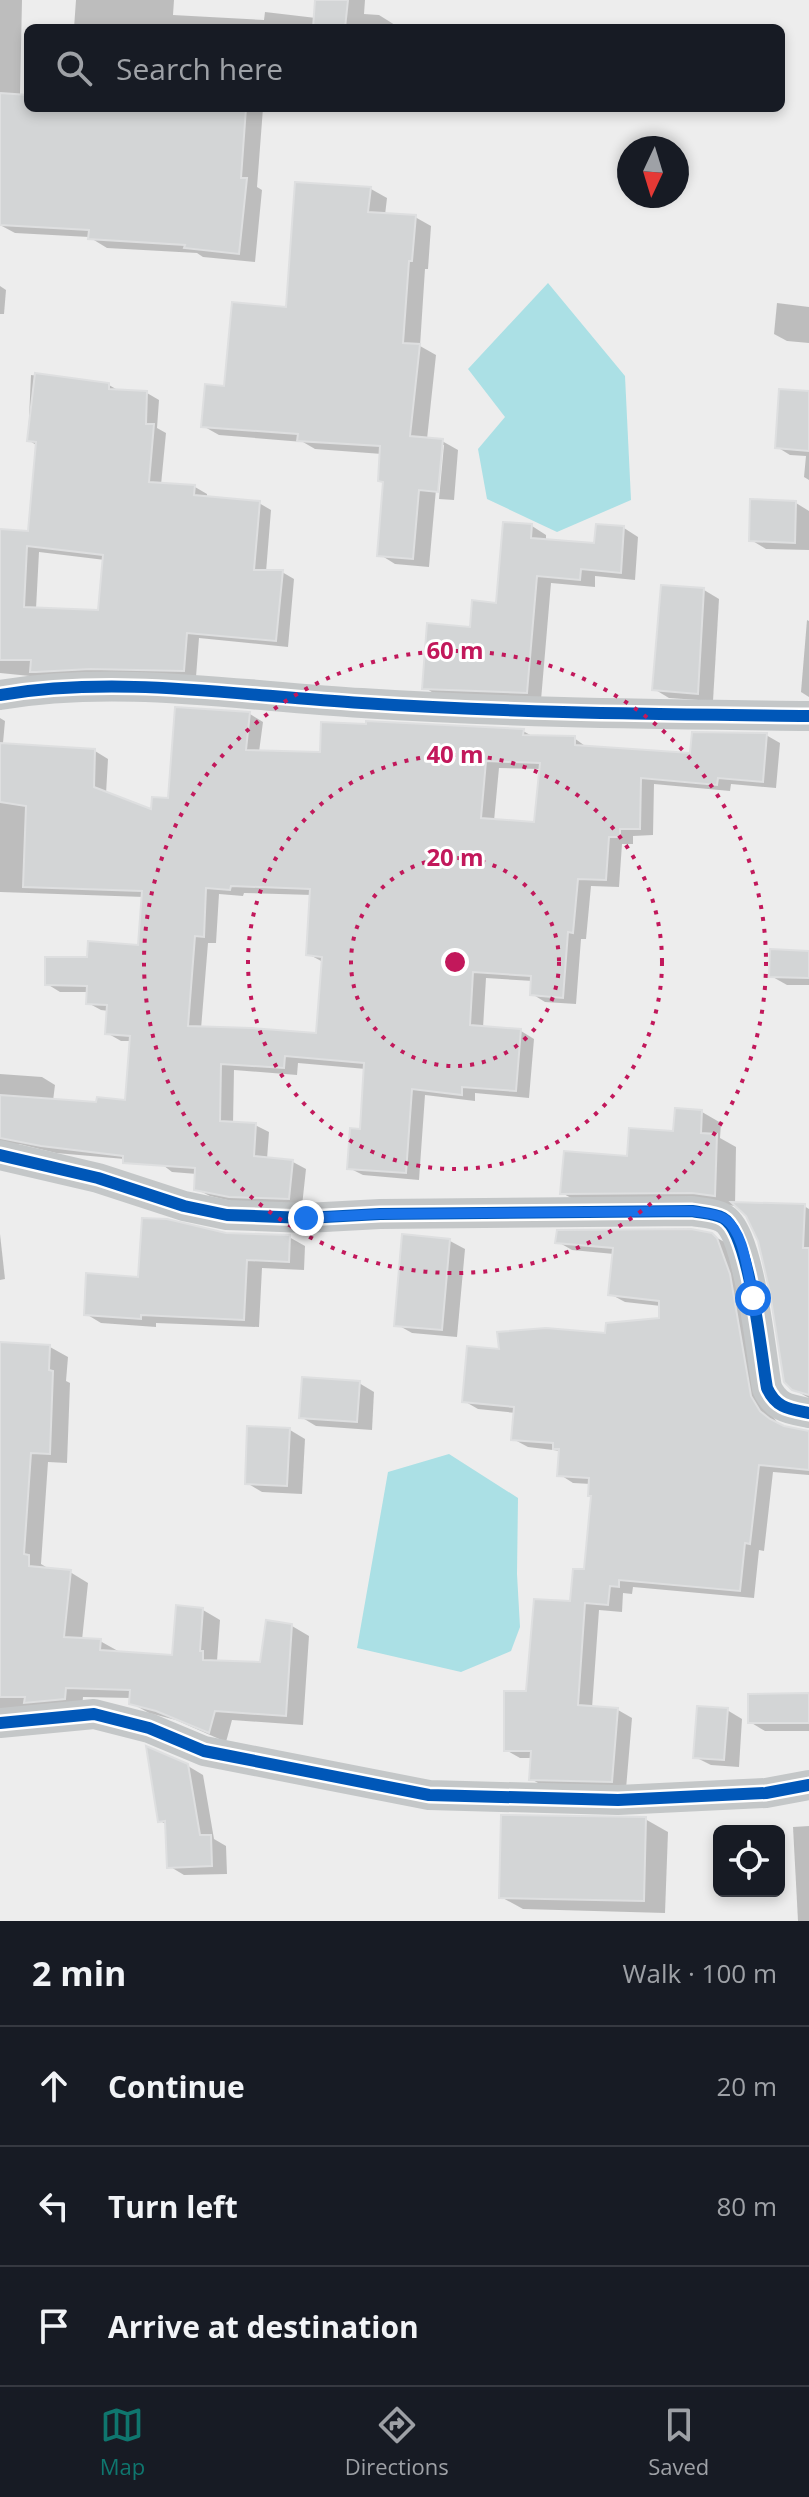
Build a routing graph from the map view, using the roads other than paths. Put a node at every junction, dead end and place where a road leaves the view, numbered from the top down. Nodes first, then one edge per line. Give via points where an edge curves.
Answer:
1 (0, 695) edge
2 (809, 716) edge
3 (0, 1155) edge
4 (809, 1413) edge
5 (0, 1723) edge
6 (809, 1785) edge

1 - 2 street via 129,685 542,713
3 - 4 street via 227,1215 692,1211 725,1219 739,1238 767,1388 783,1408
5 - 6 street via 94,1714 149,1728 204,1751 429,1795 618,1800 766,1793

